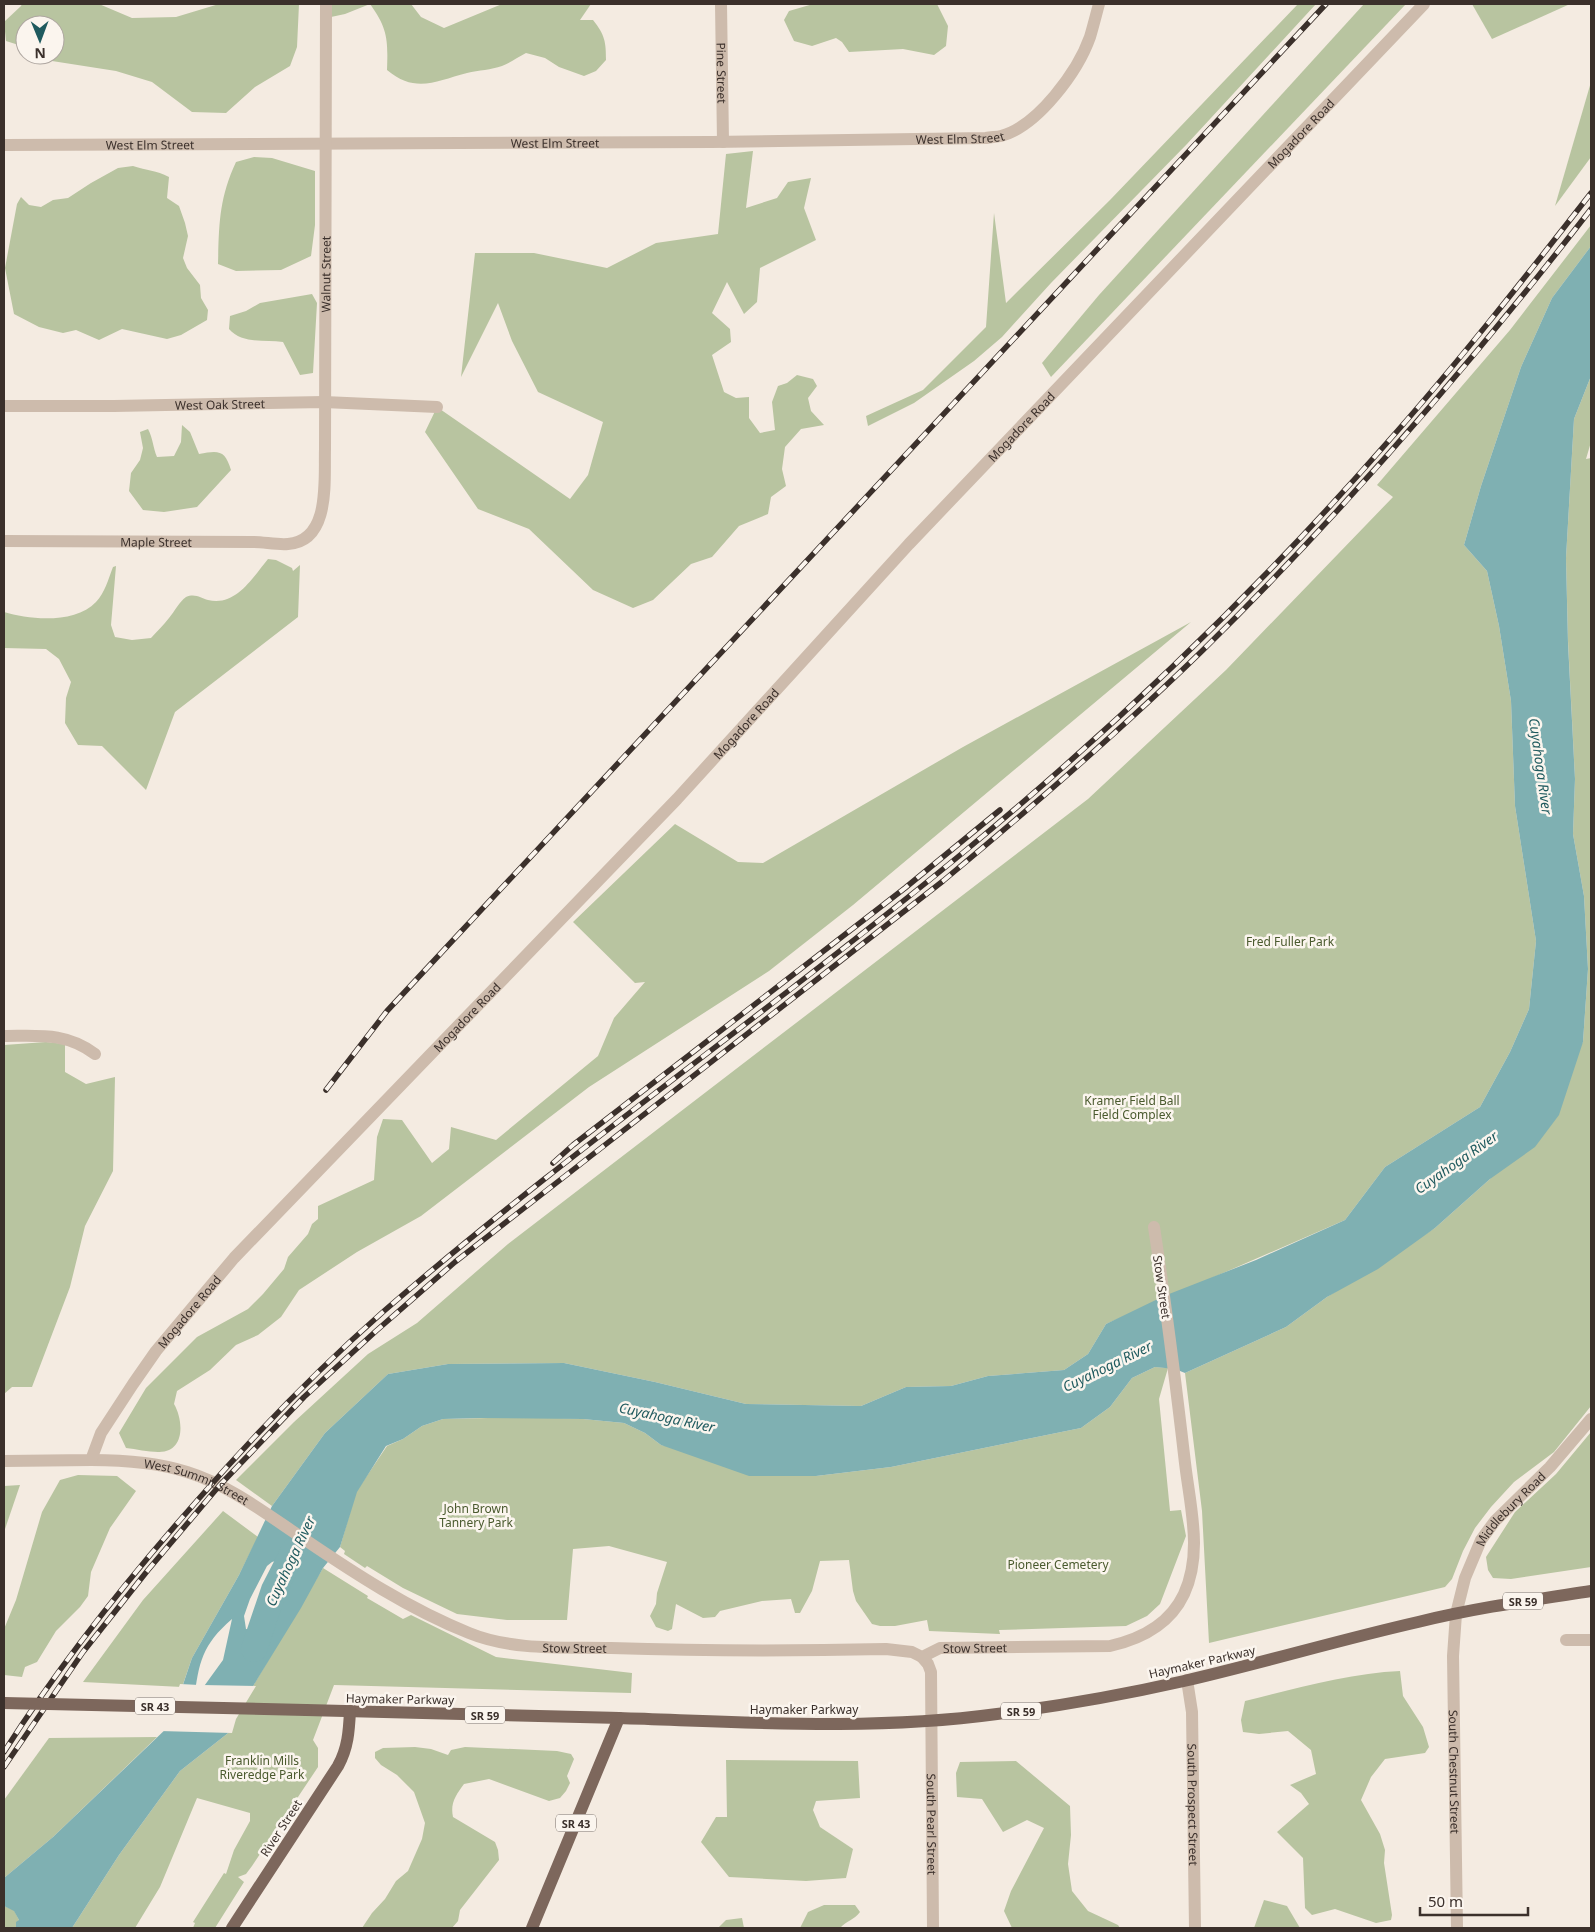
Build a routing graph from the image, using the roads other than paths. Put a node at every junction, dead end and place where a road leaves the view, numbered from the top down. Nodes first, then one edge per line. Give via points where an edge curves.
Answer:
1 (326, 4) edge
2 (721, 4) edge
3 (1099, 4) edge
4 (1424, 4) edge
5 (723, 142) junction
6 (325, 144) junction
7 (4, 145) edge
8 (324, 402) junction
9 (4, 406) edge
10 (437, 406) dead end
11 (307, 537) joint
12 (4, 541) edge
13 (4, 1036) edge
14 (95, 1054) dead end
15 (1154, 1227) dead end
16 (1591, 1420) edge
17 (91, 1460) junction
18 (4, 1461) edge
19 (364, 1579) joint
20 (1591, 1591) edge
21 (1456, 1614) junction
22 (1566, 1640) dead end
23 (1591, 1640) edge
24 (922, 1657) junction
25 (1187, 1680) junction
26 (4, 1703) edge
27 (350, 1711) junction
28 (620, 1718) junction
29 (931, 1721) junction
30 (232, 1928) edge
31 (532, 1928) edge
32 (933, 1928) edge
33 (1195, 1928) edge
34 (1457, 1928) edge

1 - 6 street, Walnut Street
2 - 5 street, Pine Street
3 - 5 street, West Elm Street via 1089,38 1066,82 1030,119 1002,136
4 - 17 street, Mogadore Road via 909,544 677,799 234,1258 156,1351 101,1434
5 - 6 street, West Elm Street
6 - 7 street, West Elm Street
6 - 8 street, Walnut Street
8 - 9 street, West Oak Street
8 - 10 street, West Oak Street
8 - 11 street, Walnut Street via 322,508 320,521
11 - 12 street, Maple Street via 289,544
13 - 14 street via 58,1037 72,1040
15 - 24 street, Stow Street via 1193,1520 1193,1569 1184,1595 1164,1621 1129,1642 1110,1646 940,1648
16 - 21 street, Middlebury Road via 1481,1540
17 - 18 street, West Summit Street
17 - 19 street, West Summit Street via 130,1460 161,1465 213,1482 263,1511
19 - 24 street, Stow Street via 411,1607 495,1642 713,1651 886,1649 912,1652
20 - 21 main road, Haymaker Parkway / SR 59
21 - 25 main road, Haymaker Parkway / SR 59
21 - 34 street, South Chestnut Street via 1453,1656
22 - 23 street
24 - 29 street, South Pearl Street via 931,1672
25 - 29 main road, Haymaker Parkway / SR 59 via 1071,1704
25 - 33 street, South Prospect Street via 1192,1712
26 - 27 main road, Haymaker Parkway / SR 43, bridge
27 - 28 main road, Haymaker Parkway / SR 59
27 - 30 main road, River Street via 348,1742 338,1766
28 - 29 main road, Haymaker Parkway / SR 59 via 763,1724
28 - 31 main road, SR 43
29 - 32 street, South Pearl Street

